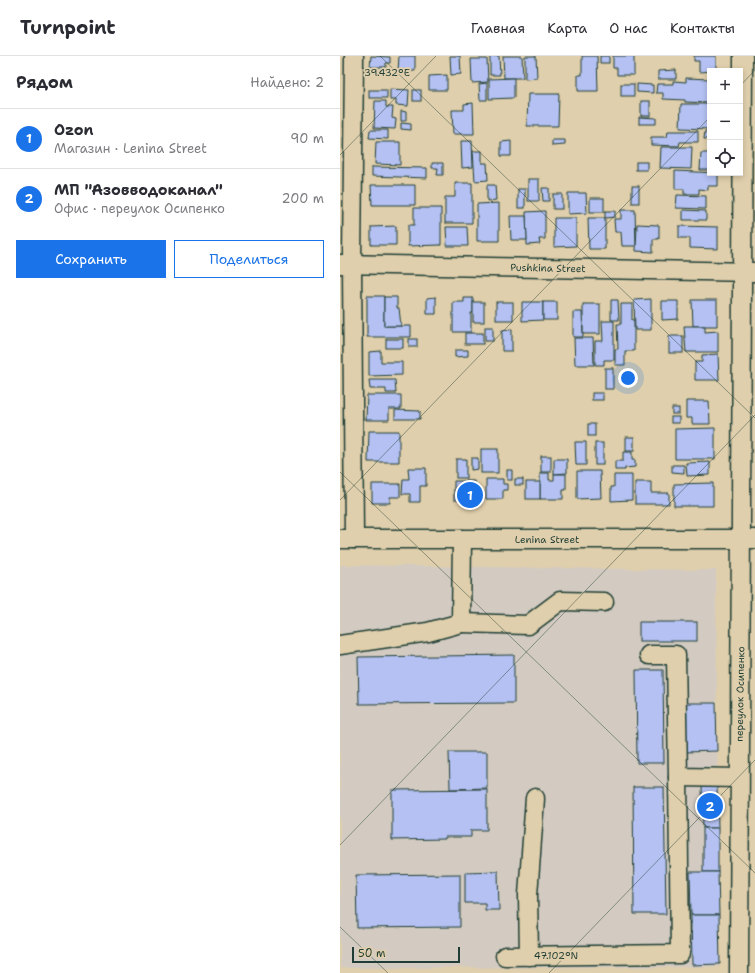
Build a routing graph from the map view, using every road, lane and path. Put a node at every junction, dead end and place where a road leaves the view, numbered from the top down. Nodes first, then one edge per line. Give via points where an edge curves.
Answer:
1 (354, 56) edge
2 (743, 56) edge
3 (346, 264) edge
4 (749, 272) edge
5 (347, 539) edge
6 (462, 539) junction
7 (748, 539) edge
8 (604, 602) dead end
9 (461, 623) junction
10 (340, 645) edge
11 (649, 655) dead end
12 (678, 777) junction
13 (745, 780) edge
14 (535, 798) dead end
15 (505, 956) dead end
16 (529, 956) junction
17 (739, 973) edge

1 - 3 street
2 - 4 street, переулок Осипенко
3 - 4 street, Pushkina Street
3 - 5 street
4 - 7 street, переулок Осипенко
5 - 6 street, Lenina Street
6 - 7 street, Lenina Street
6 - 9 street
7 - 13 street, переулок Осипенко
8 - 9 street via 560,601 528,625
9 - 10 street via 428,632
11 - 12 street via 676,655
12 - 13 street
12 - 16 street via 680,954
13 - 17 street, переулок Осипенко
14 - 16 street via 528,895
15 - 16 street

